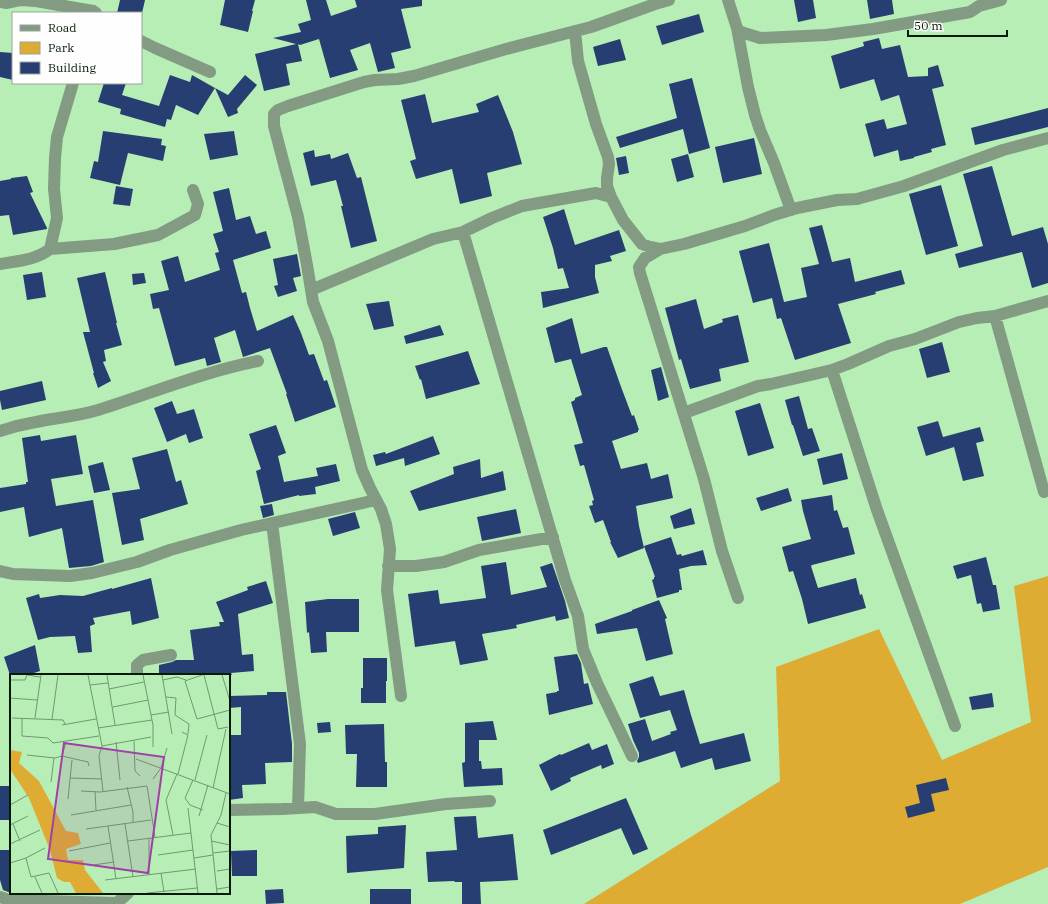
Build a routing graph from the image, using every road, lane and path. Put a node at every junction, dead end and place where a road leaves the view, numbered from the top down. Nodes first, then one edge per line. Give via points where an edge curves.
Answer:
1 (669, 0) edge
2 (728, 0) edge
3 (1001, 0) edge
4 (0, 2) edge
5 (95, 9) edge
6 (575, 31) junction
7 (738, 31) junction
8 (142, 42) edge
9 (210, 72) dead end
10 (73, 84) edge
11 (1048, 138) edge
12 (607, 178) junction
13 (193, 190) dead end
14 (596, 193) junction
15 (611, 198) junction
16 (790, 210) junction
17 (463, 232) junction
18 (642, 244) junction
19 (50, 249) junction
20 (660, 249) junction
21 (645, 258) junction
22 (0, 264) edge
23 (311, 290) junction
24 (1048, 301) edge
25 (996, 316) junction
26 (258, 361) dead end
27 (832, 370) junction
28 (684, 413) junction
29 (0, 430) edge
30 (1044, 492) dead end
31 (376, 500) junction
32 (272, 523) junction
33 (553, 537) junction
34 (388, 566) junction
35 (0, 572) edge
36 (738, 598) dead end
37 (171, 656) dead end
38 (137, 674) edge
39 (401, 696) dead end
40 (955, 726) dead end
41 (632, 756) dead end
42 (490, 801) dead end
43 (298, 808) junction
44 (230, 810) edge
45 (127, 894) edge
46 (0, 897) edge
47 (14, 902) edge
48 (118, 904) edge

1 - 6 street
2 - 7 street
3 - 7 street via 979,6 970,12 826,35 760,38
4 - 5 street via 20,0
6 - 12 street via 578,61 610,164
6 - 23 street via 414,76 364,82 278,110 274,114 274,126 298,217
7 - 16 street via 755,115
8 - 9 street
10 - 19 street via 55,158 54,189 57,218
11 - 16 street via 1003,150 904,186 857,199 837,200
12 - 14 street
12 - 15 street
13 - 19 street via 198,204 195,215 158,235 114,244
14 - 15 street
14 - 17 street via 522,206
15 - 18 street via 623,220
16 - 20 street via 745,226
17 - 23 street via 433,239
17 - 33 street
18 - 20 street
18 - 21 street
19 - 22 street via 38,257
20 - 21 street
21 - 28 street via 639,267 640,273
23 - 31 street via 328,341 362,470
24 - 25 street
25 - 27 street via 959,322 889,346
25 - 30 street
26 - 29 street via 213,372 81,414
27 - 28 street via 758,386
27 - 40 street via 877,510
28 - 36 street via 722,551
31 - 32 street
31 - 34 street via 386,524 390,549
32 - 35 street via 92,573 70,576
32 - 43 street via 300,744
33 - 34 street via 479,550 444,562
33 - 41 street via 578,616 583,649
34 - 39 street via 387,590
37 - 38 street via 143,660 137,665
42 - 43 street via 375,814 336,814 315,807
43 - 44 street
45 - 48 street
46 - 47 street
47 - 48 street

